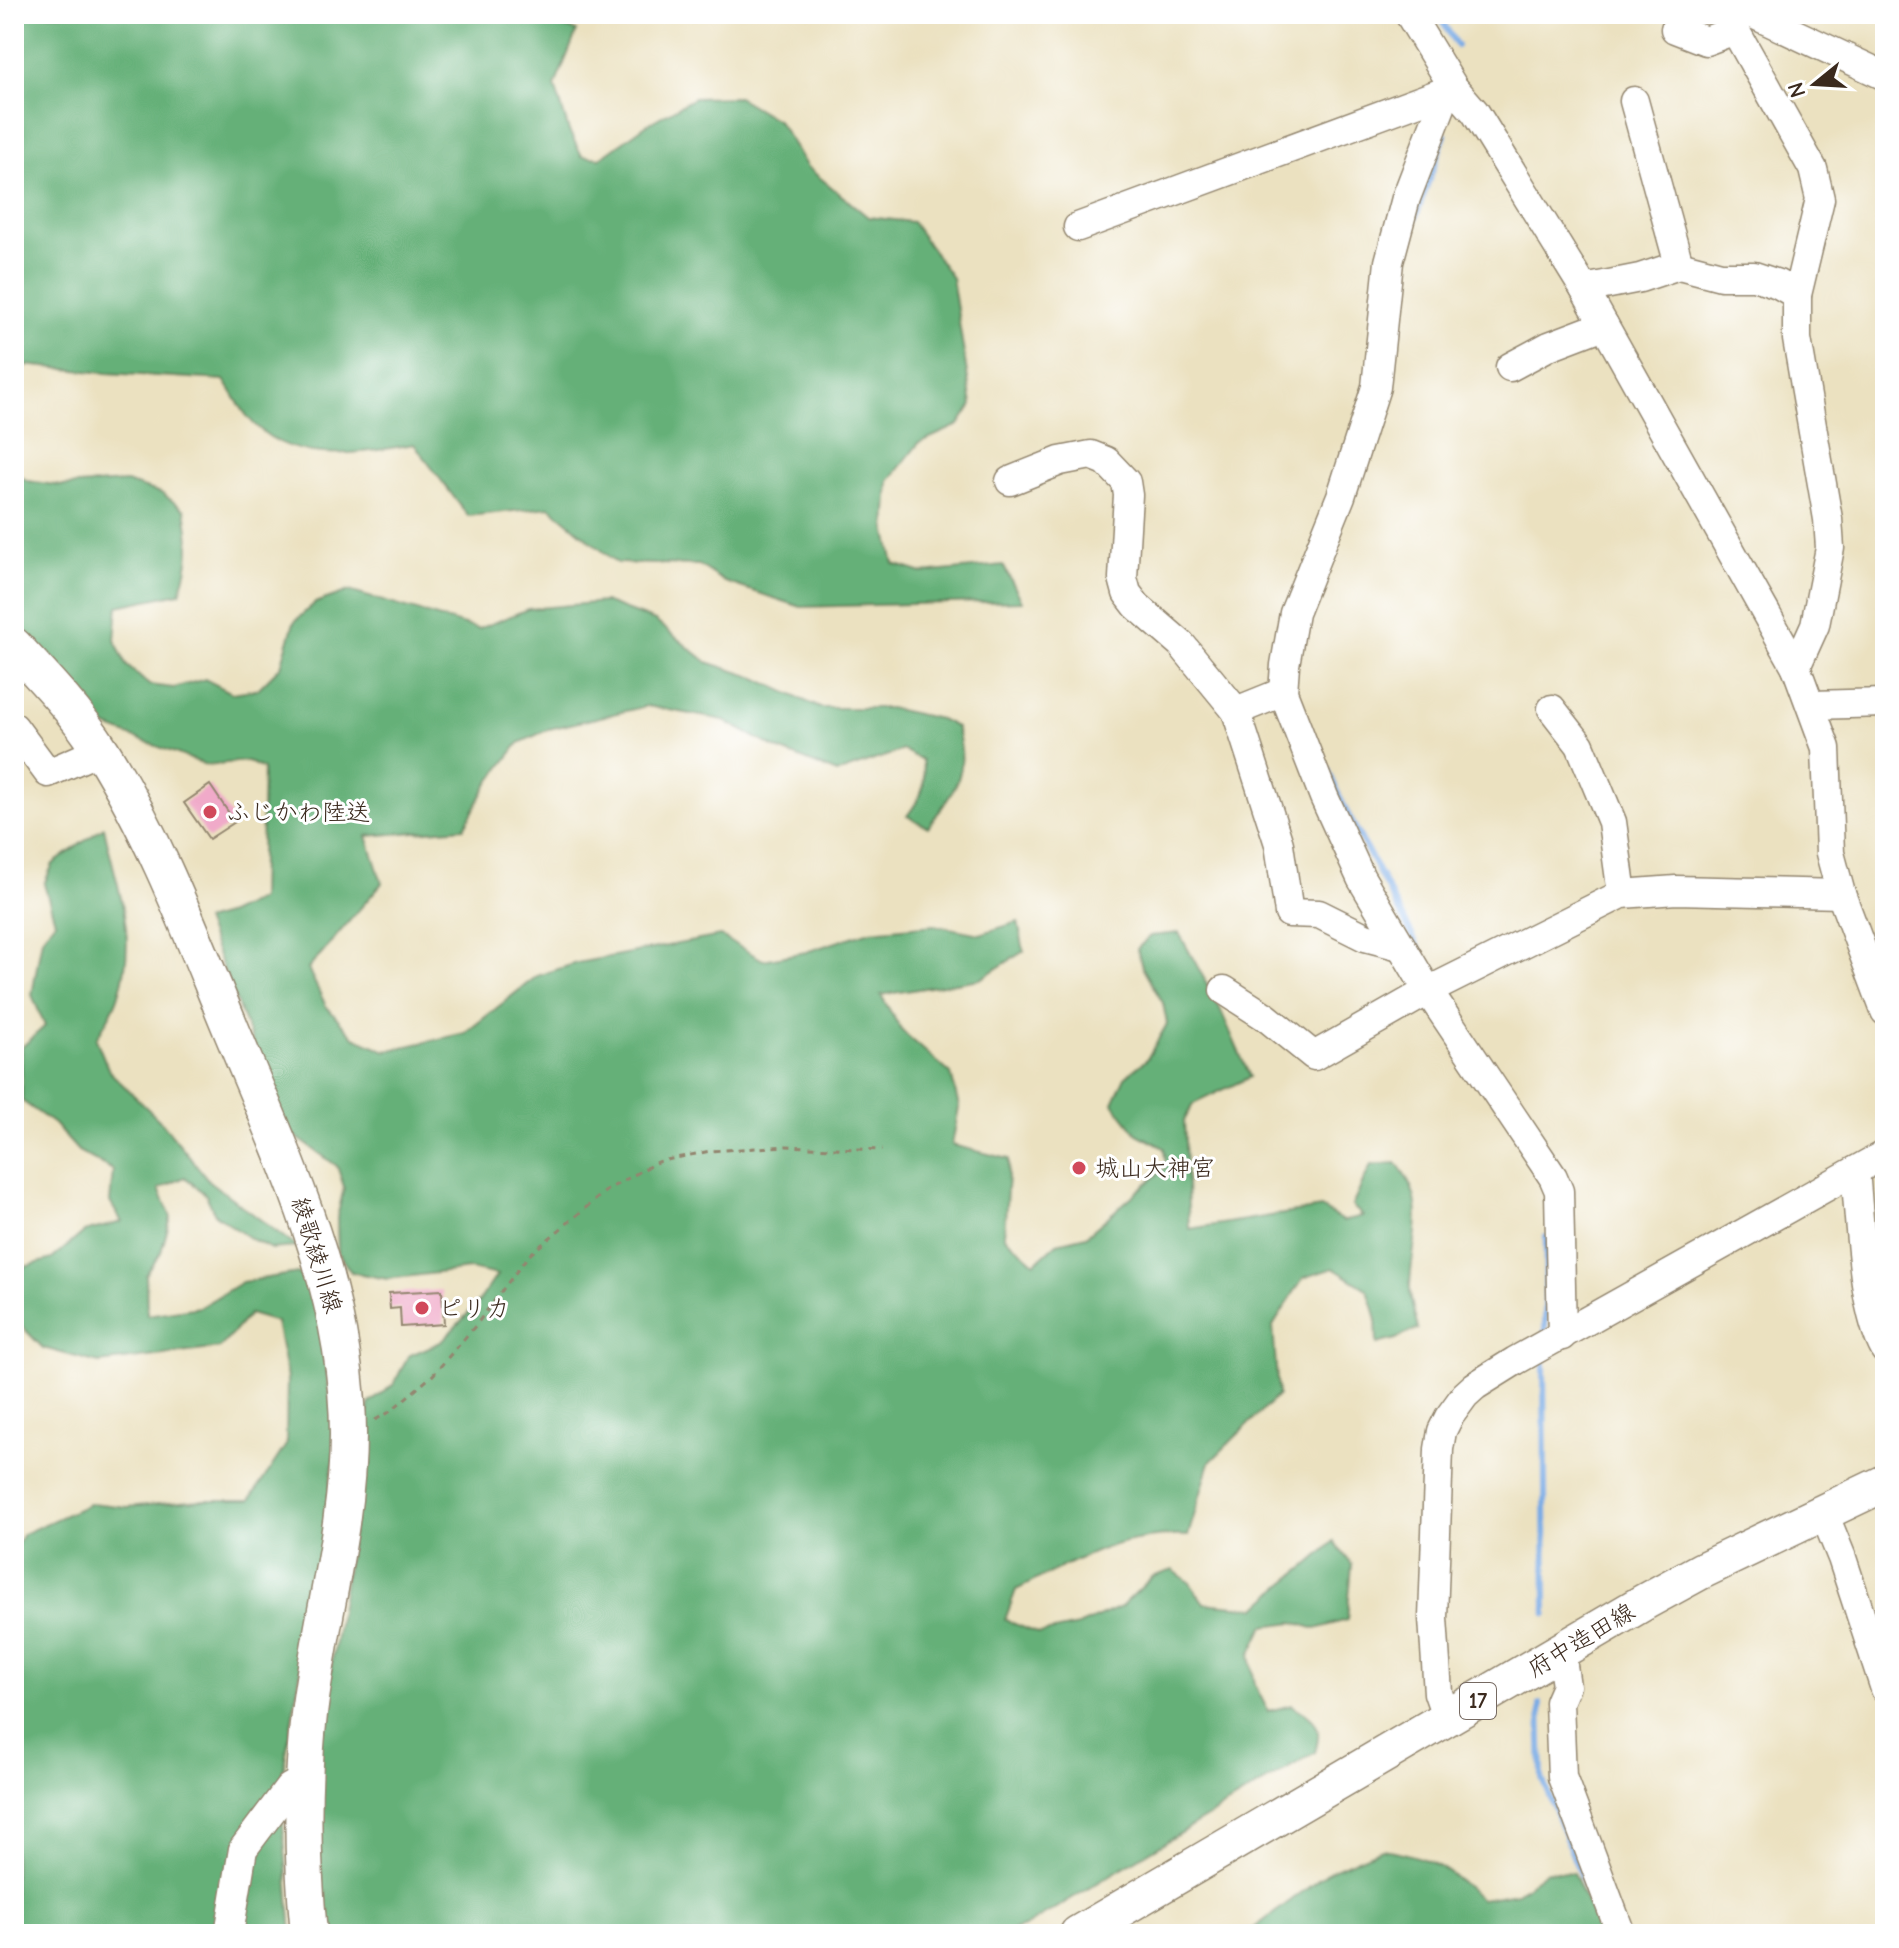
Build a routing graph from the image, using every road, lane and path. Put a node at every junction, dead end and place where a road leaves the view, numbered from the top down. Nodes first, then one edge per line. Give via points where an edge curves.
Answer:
1 (1409, 14) edge
2 (1742, 19) edge
3 (1675, 29) dead end
4 (1885, 76) edge
5 (1447, 90) junction
6 (1634, 101) dead end
7 (1078, 227) dead end
8 (1679, 265) junction
9 (1584, 289) junction
10 (1797, 295) junction
11 (1604, 325) junction
12 (1510, 367) dead end
13 (1010, 481) dead end
14 (14, 646) edge
15 (1796, 667) junction
16 (1283, 692) junction
17 (1885, 703) edge
18 (1812, 705) junction
19 (1552, 709) dead end
20 (1236, 711) junction
21 (14, 727) edge
22 (101, 750) junction
23 (1622, 894) junction
24 (1841, 894) junction
25 (1400, 946) junction
26 (1224, 990) dead end
27 (1428, 991) junction
28 (1885, 1011) edge
29 (882, 1150) dead end
30 (1885, 1154) edge
31 (1855, 1171) junction
32 (1562, 1336) junction
33 (1885, 1350) edge
34 (348, 1434) junction
35 (1885, 1483) edge
36 (1823, 1511) junction
37 (1561, 1652) junction
38 (1885, 1689) edge
39 (1447, 1719) junction
40 (303, 1780) junction
41 (229, 1934) edge
42 (309, 1934) edge
43 (1078, 1934) edge
44 (1621, 1934) edge

1 - 5 street
2 - 3 street via 1706,41
2 - 4 street
2 - 10 street via 1813,169 1820,199
5 - 7 street
5 - 9 street via 1475,112
5 - 16 street via 1406,198 1389,262 1376,387 1341,496 1294,613
6 - 8 street
8 - 9 street
8 - 10 street via 1721,276 1754,276
9 - 11 street
10 - 15 street via 1797,339 1830,548 1815,625
11 - 12 street
11 - 15 street
13 - 20 street via 1060,461 1091,455 1106,461 1126,482 1127,593 1181,644
14 - 22 main road, 綾歌綾川線
15 - 18 street
16 - 20 street
16 - 25 street via 1330,811
17 - 18 street
18 - 24 street via 1826,748 1830,853
19 - 23 street via 1580,745 1612,822
20 - 25 street via 1279,844 1289,913 1319,914 1365,937
21 - 22 street via 48,773
22 - 34 main road, 綾歌綾川線 via 160,861 300,1194 333,1300
23 - 24 street
23 - 27 street
24 - 28 street
25 - 27 street
26 - 27 street via 1314,1056
27 - 32 street via 1559,1191
29 - 34 path via 787,1146 710,1151 657,1162 607,1190 528,1256 433,1375 388,1413
30 - 31 street
31 - 32 street
31 - 33 street via 1865,1274
32 - 39 street via 1475,1386 1442,1431 1433,1618 1438,1693
34 - 40 main road, 綾歌綾川線 via 340,1528
35 - 36 main road, 府中造田線 / 17
36 - 37 main road, 府中造田線 / 17 via 1701,1571
36 - 38 street
37 - 39 main road, 府中造田線 / 17
37 - 44 street via 1566,1686 1559,1702 1562,1777
39 - 43 main road, 府中造田線 / 17
40 - 41 street via 289,1788 243,1849
40 - 42 main road, 綾歌綾川線

